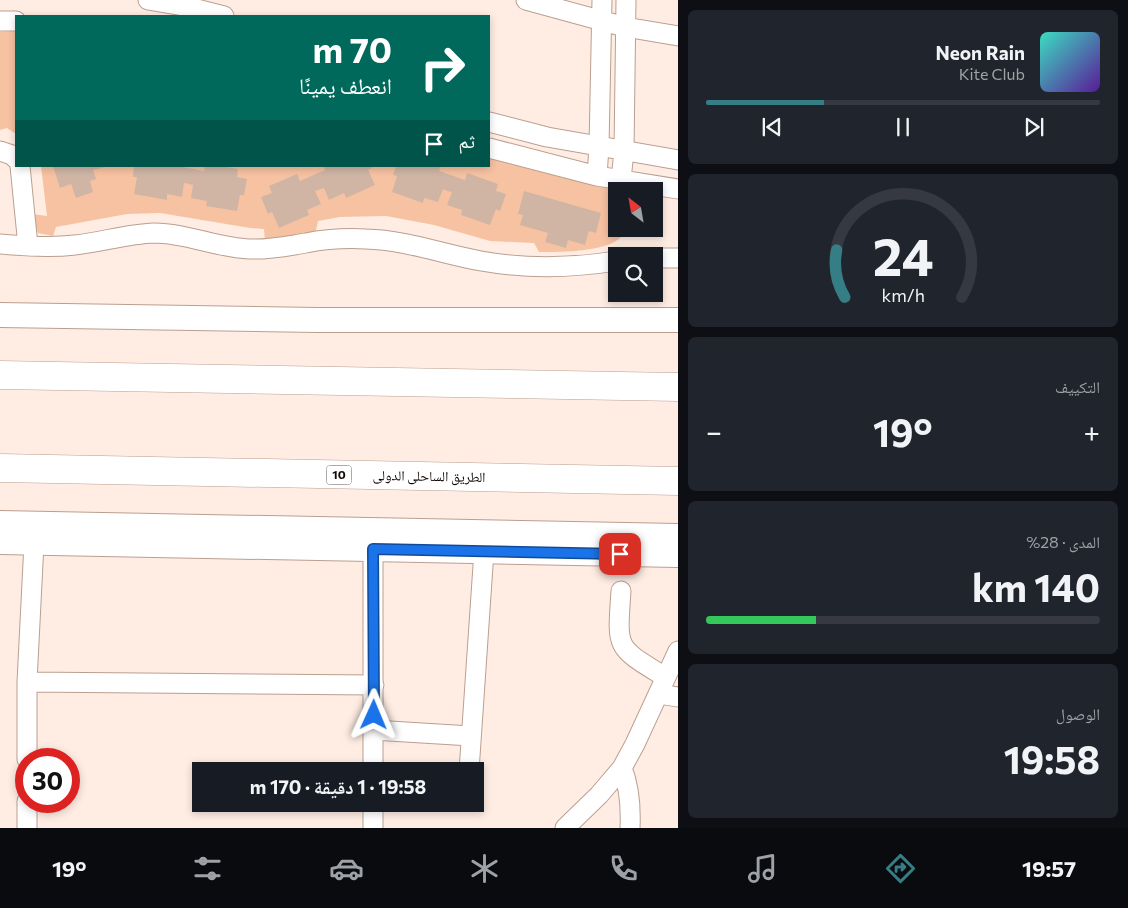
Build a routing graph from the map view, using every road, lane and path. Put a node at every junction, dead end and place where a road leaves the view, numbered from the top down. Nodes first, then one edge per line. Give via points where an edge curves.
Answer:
1 (148, 0) edge
2 (526, 0) edge
3 (602, 0) edge
4 (626, 0) edge
5 (220, 15) edge
6 (601, 20) junction
7 (15, 21) edge
8 (0, 22) edge
9 (625, 26) junction
10 (678, 36) edge
11 (490, 122) edge
12 (599, 147) junction
13 (490, 148) edge
14 (0, 151) edge
15 (624, 151) junction
16 (15, 158) edge
17 (678, 160) edge
18 (20, 167) edge
19 (596, 176) junction
20 (621, 180) junction
21 (678, 189) edge
22 (0, 244) edge
23 (28, 246) junction
24 (663, 258) edge
25 (678, 258) edge
26 (608, 262) edge
27 (0, 315) edge
28 (678, 320) edge
29 (0, 330) edge
30 (678, 335) edge
31 (0, 374) edge
32 (678, 387) edge
33 (0, 468) edge
34 (678, 481) edge
35 (0, 523) edge
36 (678, 536) edge
37 (0, 542) edge
38 (34, 543) junction
39 (373, 549) junction
40 (484, 551) junction
41 (678, 555) edge
42 (621, 591) dead end
43 (678, 651) edge
44 (27, 682) junction
45 (374, 685) junction
46 (662, 685) junction
47 (678, 697) edge
48 (374, 730) junction
49 (471, 736) junction
50 (27, 748) edge
51 (373, 762) edge
52 (470, 762) edge
53 (622, 768) junction
54 (373, 812) edge
55 (27, 813) edge
56 (27, 828) edge
57 (373, 828) edge
58 (565, 828) edge
59 (630, 828) edge

1 - 5 street
2 - 6 street
3 - 6 street
4 - 9 street
6 - 9 street
6 - 12 street
7 - 8 street
9 - 10 street
9 - 15 street
11 - 12 street
12 - 15 street
12 - 19 street
13 - 19 street
14 - 16 street
15 - 17 street
15 - 20 street
18 - 23 street
19 - 20 street
20 - 21 street
22 - 23 street
23 - 26 street via 76,245 155,233 251,250 279,249 337,239 367,239 397,241 482,261 537,267
24 - 25 street
27 - 28 main road via 318,320
29 - 30 main road via 317,335
31 - 32 highway
33 - 34 highway, الطريق الساحلى الدولى / 10
35 - 36 main road
37 - 38 main road
38 - 39 main road
38 - 44 street
39 - 40 main road
39 - 45 street
40 - 41 main road
40 - 49 street
42 - 46 street via 620,641 625,650
43 - 46 street
44 - 45 street
44 - 50 street
45 - 48 street
46 - 47 street
46 - 53 street
48 - 49 street
48 - 51 street
49 - 52 street
53 - 58 street
53 - 59 street via 628,782
54 - 57 street
55 - 56 street

